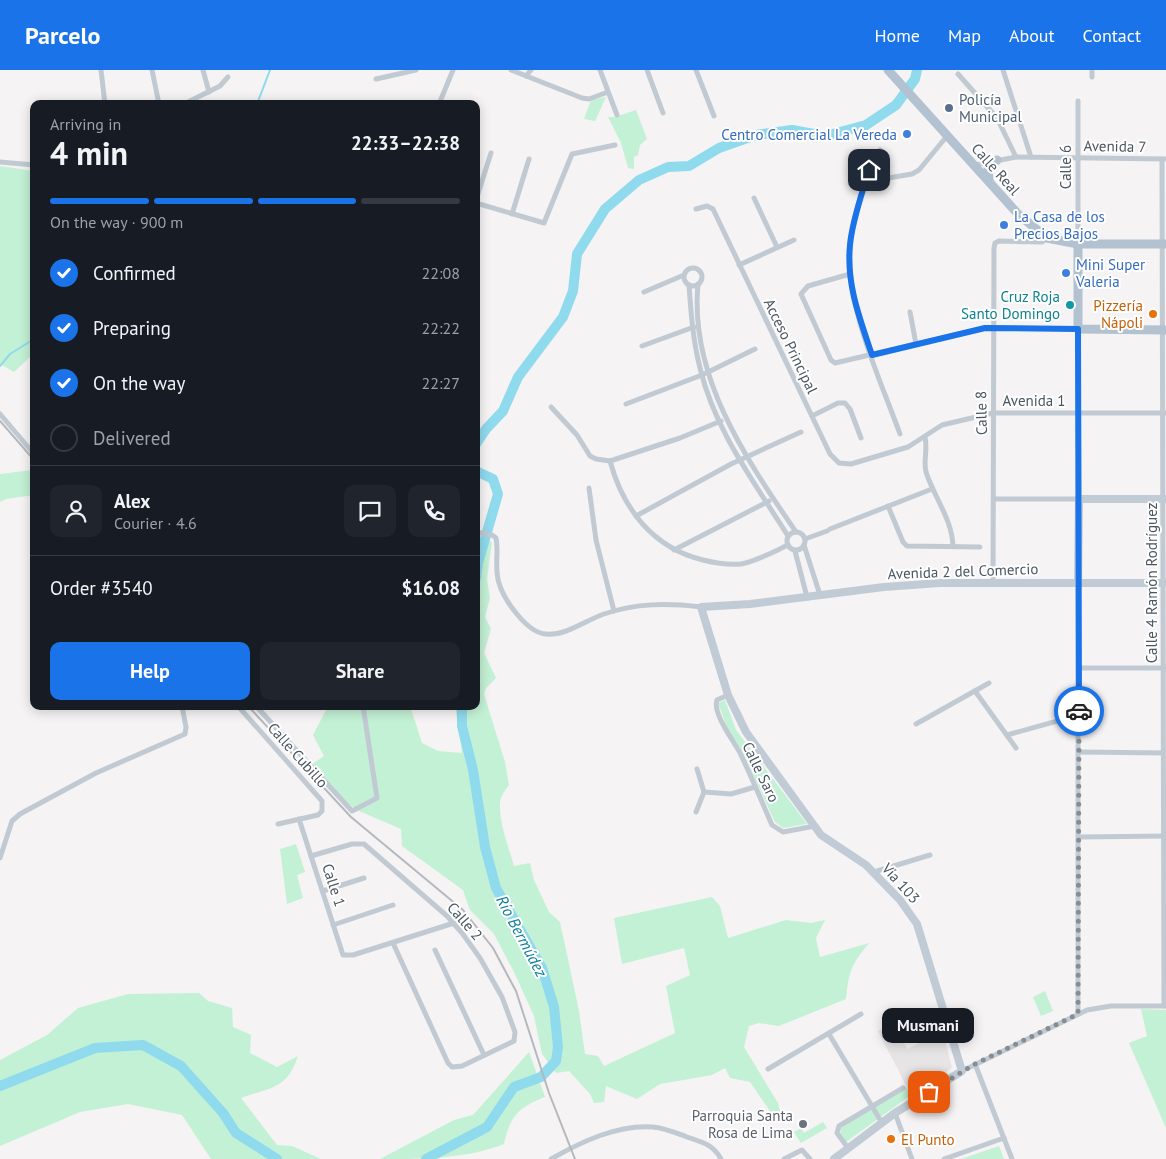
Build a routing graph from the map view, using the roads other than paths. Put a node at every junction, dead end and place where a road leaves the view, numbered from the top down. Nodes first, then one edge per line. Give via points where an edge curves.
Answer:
1 (102, 70) edge
2 (152, 70) edge
3 (203, 70) edge
4 (416, 70) edge
5 (453, 70) edge
6 (511, 70) edge
7 (531, 70) edge
8 (600, 70) edge
9 (647, 70) edge
10 (696, 70) edge
11 (888, 70) edge
12 (1003, 70) edge
13 (1092, 70) edge
14 (958, 74) dead end
15 (526, 76) junction
16 (228, 77) dead end
17 (1092, 77) dead end
18 (376, 79) dead end
19 (208, 92) junction
20 (608, 92) junction
21 (105, 100) edge
22 (158, 100) edge
23 (192, 100) edge
24 (441, 100) edge
25 (1078, 101) dead end
26 (663, 113) dead end
27 (616, 115) dead end
28 (714, 116) dead end
29 (947, 136) junction
30 (615, 145) dead end
31 (880, 150) dead end
32 (491, 153) dead end
33 (1016, 157) junction
34 (1031, 157) junction
35 (1079, 158) junction
36 (529, 159) dead end
37 (1164, 159) edge
38 (997, 160) junction
39 (0, 162) edge
40 (30, 165) edge
41 (975, 165) junction
42 (989, 180) junction
43 (865, 182) junction
44 (480, 189) edge
45 (754, 198) dead end
46 (480, 203) edge
47 (696, 209) dead end
48 (512, 214) junction
49 (1047, 238) junction
50 (794, 240) dead end
51 (1078, 244) junction
52 (1164, 244) edge
53 (777, 248) junction
54 (739, 265) junction
55 (850, 274) junction
56 (684, 275) junction
57 (698, 284) junction
58 (689, 285) junction
59 (644, 292) dead end
60 (910, 312) dead end
61 (699, 326) junction
62 (692, 327) junction
63 (992, 328) junction
64 (1078, 329) junction
65 (1164, 330) edge
66 (916, 344) junction
67 (642, 346) dead end
68 (755, 348) dead end
69 (872, 355) junction
70 (708, 372) junction
71 (702, 375) junction
72 (626, 404) dead end
73 (551, 407) dead end
74 (1080, 412) junction
75 (993, 413) junction
76 (0, 414) edge
77 (1165, 414) edge
78 (812, 416) junction
79 (726, 419) junction
80 (719, 422) junction
81 (801, 432) dead end
82 (900, 434) dead end
83 (924, 436) junction
84 (861, 438) dead end
85 (30, 449) edge
86 (887, 453) joint
87 (746, 457) junction
88 (739, 460) junction
89 (610, 461) junction
90 (589, 488) dead end
91 (932, 489) junction
92 (994, 498) junction
93 (773, 499) junction
94 (1079, 499) junction
95 (1165, 499) edge
96 (767, 502) junction
97 (888, 506) junction
98 (636, 516) junction
99 (796, 532) junction
100 (480, 533) edge
101 (788, 536) junction
102 (805, 542) junction
103 (788, 545) junction
104 (953, 546) junction
105 (980, 547) dead end
106 (674, 550) junction
107 (795, 550) junction
108 (1078, 582) junction
109 (993, 583) junction
110 (1164, 583) edge
111 (820, 595) junction
112 (807, 597) junction
113 (701, 607) junction
114 (614, 611) junction
115 (1079, 668) junction
116 (1165, 668) edge
117 (989, 684) dead end
118 (975, 691) junction
119 (728, 695) junction
120 (183, 710) edge
121 (242, 710) edge
122 (260, 710) edge
123 (364, 710) edge
124 (1079, 715) junction
125 (916, 724) dead end
126 (1007, 735) junction
127 (1016, 748) dead end
128 (1079, 752) junction
129 (1164, 753) edge
130 (697, 769) dead end
131 (755, 787) junction
132 (704, 792) junction
133 (696, 812) dead end
134 (299, 819) junction
135 (278, 824) dead end
136 (815, 826) junction
137 (1165, 836) edge
138 (1079, 837) junction
139 (930, 855) dead end
140 (311, 856) junction
141 (0, 858) edge
142 (874, 872) junction
143 (364, 878) dead end
144 (323, 891) junction
145 (394, 905) dead end
146 (454, 923) junction
147 (333, 924) junction
148 (1165, 924) edge
149 (393, 943) junction
150 (434, 950) dead end
151 (1165, 1006) edge
152 (861, 1014) dead end
153 (1078, 1014) junction
154 (829, 1034) junction
155 (484, 1055) junction
156 (975, 1064) junction
157 (768, 1069) dead end
158 (962, 1071) junction
159 (903, 1088) dead end
160 (871, 1106) junction
161 (895, 1113) junction
162 (882, 1123) junction
163 (1004, 1138) junction
164 (848, 1148) junction
165 (551, 1159) edge
166 (721, 1159) edge
167 (784, 1159) edge
168 (810, 1159) edge
169 (834, 1159) edge
170 (912, 1159) edge
171 (944, 1159) edge
172 (1012, 1159) edge

1 - 21 street
2 - 22 street
3 - 19 street
4 - 18 street
5 - 24 street
6 - 15 street
7 - 15 street
8 - 20 street
9 - 26 street
10 - 28 street
11 - 29 main road, Calle Real
12 - 34 street
13 - 17 street
14 - 33 street via 997,118
15 - 20 street via 582,98 589,99
16 - 19 street
19 - 23 street
20 - 27 street
25 - 35 street, Calle 6
29 - 41 main road, Calle Real
29 - 43 street via 912,174
30 - 48 street via 572,154 544,223
31 - 43 street via 872,157
32 - 44 street
33 - 34 street, Avenida 7
33 - 38 street, Avenida 7
34 - 35 street, Avenida 7
35 - 37 street, Avenida 7
35 - 51 street, Calle 6
36 - 48 street
37 - 52 street, Calle 4 Ramón Rodríguez
38 - 41 street, Avenida 7
38 - 42 main road via 988,168
39 - 40 street
41 - 42 main road, Calle Real
42 - 49 main road, Calle Real via 1018,214
43 - 55 street via 850,244
45 - 53 street
46 - 48 street
47 - 54 street, Acceso Principal via 707,206 713,209
49 - 51 main road
49 - 63 street, Calle 8 via 1042,242 995,243
50 - 53 street
51 - 52 main road
51 - 64 main road, Calle 6
52 - 65 street, Calle 4 Ramón Rodríguez
53 - 54 street
54 - 78 street, Acceso Principal
55 - 69 street via 856,308
55 - 69 street via 808,286 801,294 831,360 835,363
56 - 57 street via 690,268 699,270 702,277
56 - 58 street
56 - 59 street
57 - 58 street
57 - 61 street
58 - 62 street
60 - 66 street
61 - 62 street
61 - 70 street
62 - 67 street
62 - 71 street
63 - 64 street
63 - 66 street
63 - 75 street, Calle 8
64 - 65 main road
64 - 74 street, Calle 6
65 - 77 street, Calle 4 Ramón Rodríguez
66 - 69 street
68 - 70 street
69 - 82 street
70 - 71 street
70 - 79 street
71 - 72 street
71 - 80 street
73 - 89 street via 577,435 590,456
74 - 75 street, Avenida 1
74 - 77 street, Avenida 1
74 - 94 street, Calle 6
75 - 83 street, Avenida 1 via 942,425
75 - 92 street, Calle 8
76 - 85 street
77 - 95 street, Calle 4 Ramón Rodríguez
78 - 84 street via 838,403 845,403
78 - 86 street, Acceso Principal via 830,454 839,463 852,464
79 - 80 street
79 - 87 street
80 - 88 street
80 - 89 street
81 - 87 street
83 - 86 street, Avenida 1 via 908,447
83 - 91 street via 928,449 925,466
87 - 88 street
87 - 93 street
88 - 96 street
88 - 98 street
89 - 98 street via 618,486
90 - 114 street via 596,540
91 - 97 street
91 - 104 street via 951,529
92 - 94 street
92 - 109 street, Calle 8
93 - 96 street
93 - 99 street
94 - 95 main road
94 - 108 main road, Calle 6
95 - 110 street, Calle 4 Ramón Rodríguez
96 - 101 street
96 - 106 street
97 - 102 street
97 - 104 street via 907,546
98 - 106 street
99 - 101 street
99 - 102 street via 802,534
100 - 114 street via 492,535 497,544 495,570 500,586 513,610 532,629 556,634
101 - 103 street
102 - 107 street via 801,549
102 - 111 street
103 - 106 street via 754,560 735,564 712,562
103 - 107 street
104 - 105 street
107 - 112 street
108 - 109 main road, Avenida 2 del Comercio
108 - 110 main road, Avenida 2 del Comercio
108 - 115 street, Calle 6
109 - 111 main road, Avenida 2 del Comercio via 912,584
110 - 116 street, Calle 4 Ramón Rodríguez
111 - 112 main road, Avenida 2 del Comercio
112 - 113 main road, Avenida 2 del Comercio
113 - 114 street via 657,603
113 - 119 main road, Vía 103
115 - 116 street
115 - 124 street, Calle 6
116 - 129 street, Calle 4 Ramón Rodríguez
117 - 118 street
118 - 125 street
118 - 126 street
119 - 131 street, Calle Saro via 717,700 716,706 728,737 740,753
119 - 136 main road, Vía 103 via 746,732
120 - 141 street via 185,734 96,773 20,814 12,821
121 - 134 street, Calle Cubillo via 322,801 322,811 318,815
122 - 123 street via 352,811 377,798
124 - 126 street
124 - 128 street, Calle 6
126 - 127 street
128 - 129 street
128 - 138 street, Calle 6
129 - 137 street, Calle 4 Ramón Rodríguez
130 - 132 street
131 - 132 street via 731,794
131 - 136 street, Calle Saro via 776,829 783,832
132 - 133 street
134 - 135 street, Calle Cubillo
134 - 140 street, Calle 1
136 - 142 main road, Vía 103 via 830,842
137 - 138 street
137 - 148 street, Calle 4 Ramón Rodríguez
138 - 153 street, Calle 6
139 - 142 street
140 - 144 street, Calle 1
140 - 146 street, Calle 2 via 352,844 364,844
142 - 158 main road, Vía 103 via 908,909 920,932
143 - 144 street
144 - 147 street, Calle 1
145 - 147 street
146 - 149 street
146 - 155 street, Calle 2 via 490,974 516,1037 510,1044
147 - 149 street, Calle 1 via 343,955
148 - 151 street, Calle 4 Ramón Rodríguez
149 - 155 street via 448,1063 452,1067 462,1066
150 - 155 street
151 - 153 street via 1111,1006
152 - 154 street
153 - 156 street
154 - 157 street
154 - 160 street
156 - 158 street
156 - 163 street
158 - 161 main road
159 - 160 street
160 - 162 street
160 - 164 street via 839,1126 837,1133
161 - 162 main road
161 - 170 street
162 - 164 main road
163 - 171 street
163 - 172 street
164 - 169 main road
165 - 166 street via 606,1134 655,1127 710,1145
167 - 168 street via 802,1150

